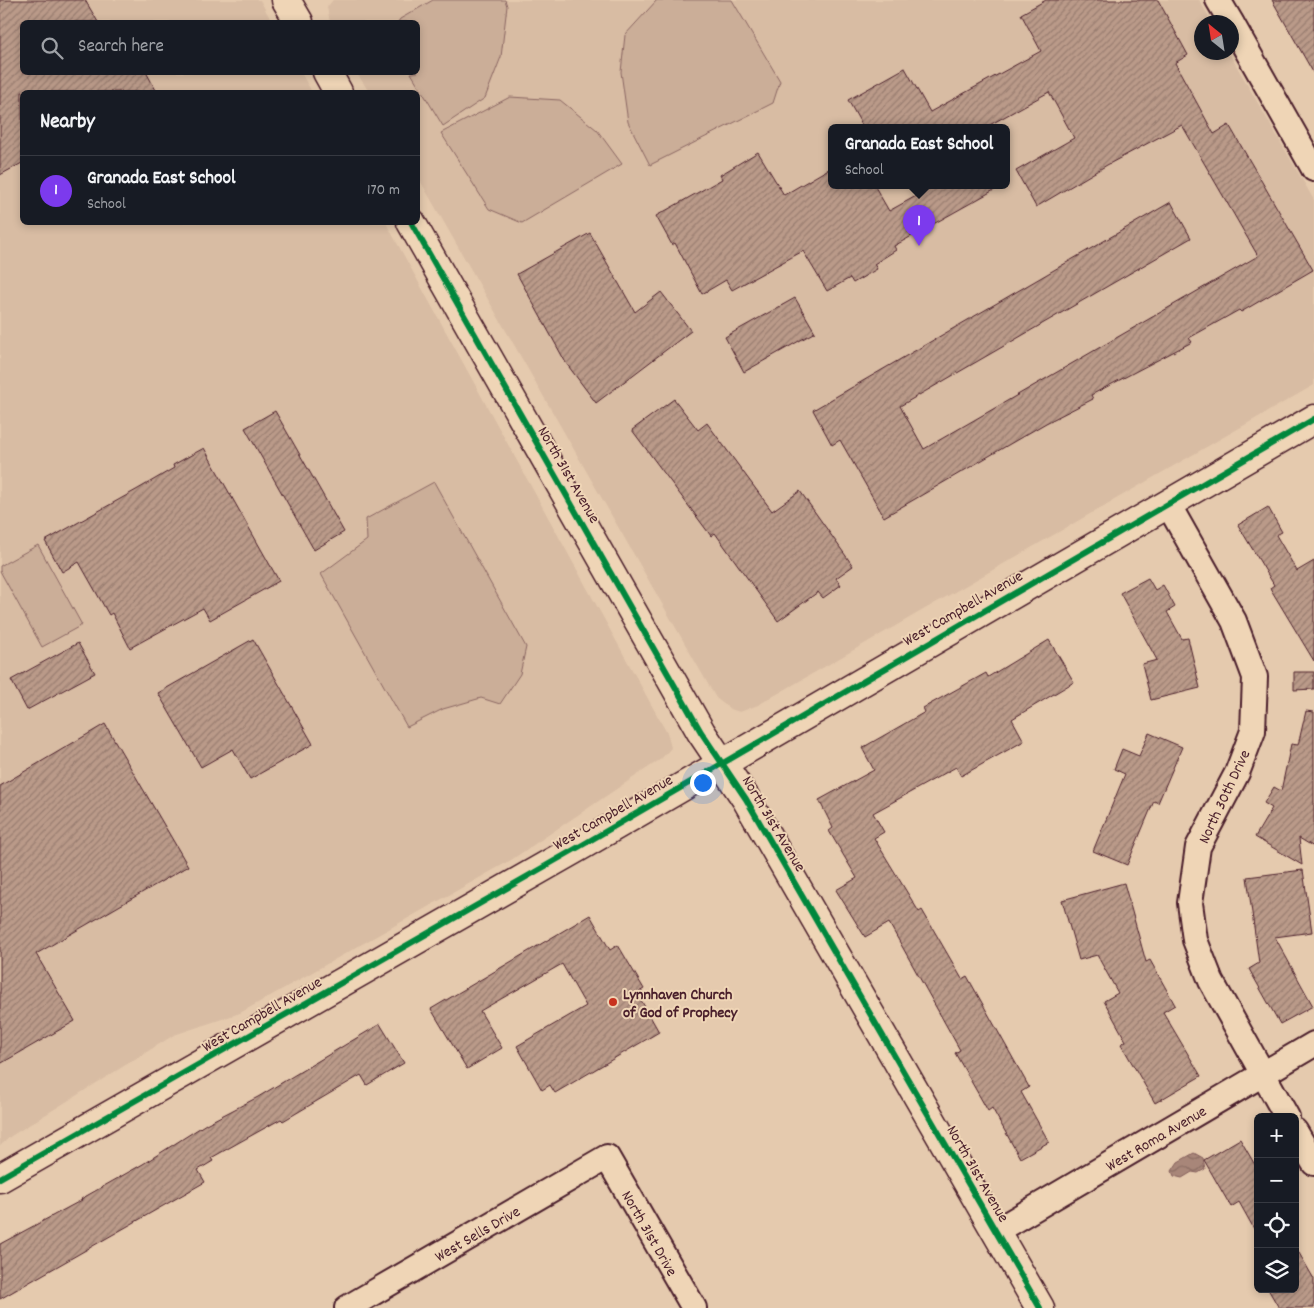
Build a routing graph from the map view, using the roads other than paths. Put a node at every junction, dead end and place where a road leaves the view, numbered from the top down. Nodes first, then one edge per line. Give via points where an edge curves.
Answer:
1 (1218, 0) edge
2 (1226, 15) edge
3 (1239, 37) edge
4 (329, 75) edge
5 (337, 90) edge
6 (1314, 169) edge
7 (413, 225) edge
8 (1314, 419) edge
9 (1168, 504) junction
10 (722, 763) junction
11 (1314, 1044) edge
12 (1262, 1073) junction
13 (1285, 1113) edge
14 (1299, 1138) edge
15 (607, 1157) joint
16 (1314, 1163) edge
17 (0, 1178) edge
18 (996, 1230) junction
19 (347, 1308) edge
20 (694, 1308) edge
21 (1040, 1308) edge

1 - 2 street
3 - 6 street
4 - 5 street
7 - 10 street, North 31st Avenue via 701,732
8 - 9 street, West Campbell Avenue
9 - 10 street, West Campbell Avenue
9 - 12 street, North 30th Drive via 1234,621 1255,677 1253,731 1237,772 1198,847 1190,903 1195,940 1211,981
10 - 17 street, West Campbell Avenue
10 - 18 street, North 31st Avenue via 756,815
11 - 12 street, West Roma Avenue
12 - 13 street, North 30th Drive
12 - 18 street, West Roma Avenue
14 - 16 street
15 - 19 street, West Sells Drive
15 - 20 street, North 31st Drive
18 - 21 street, North 31st Avenue

